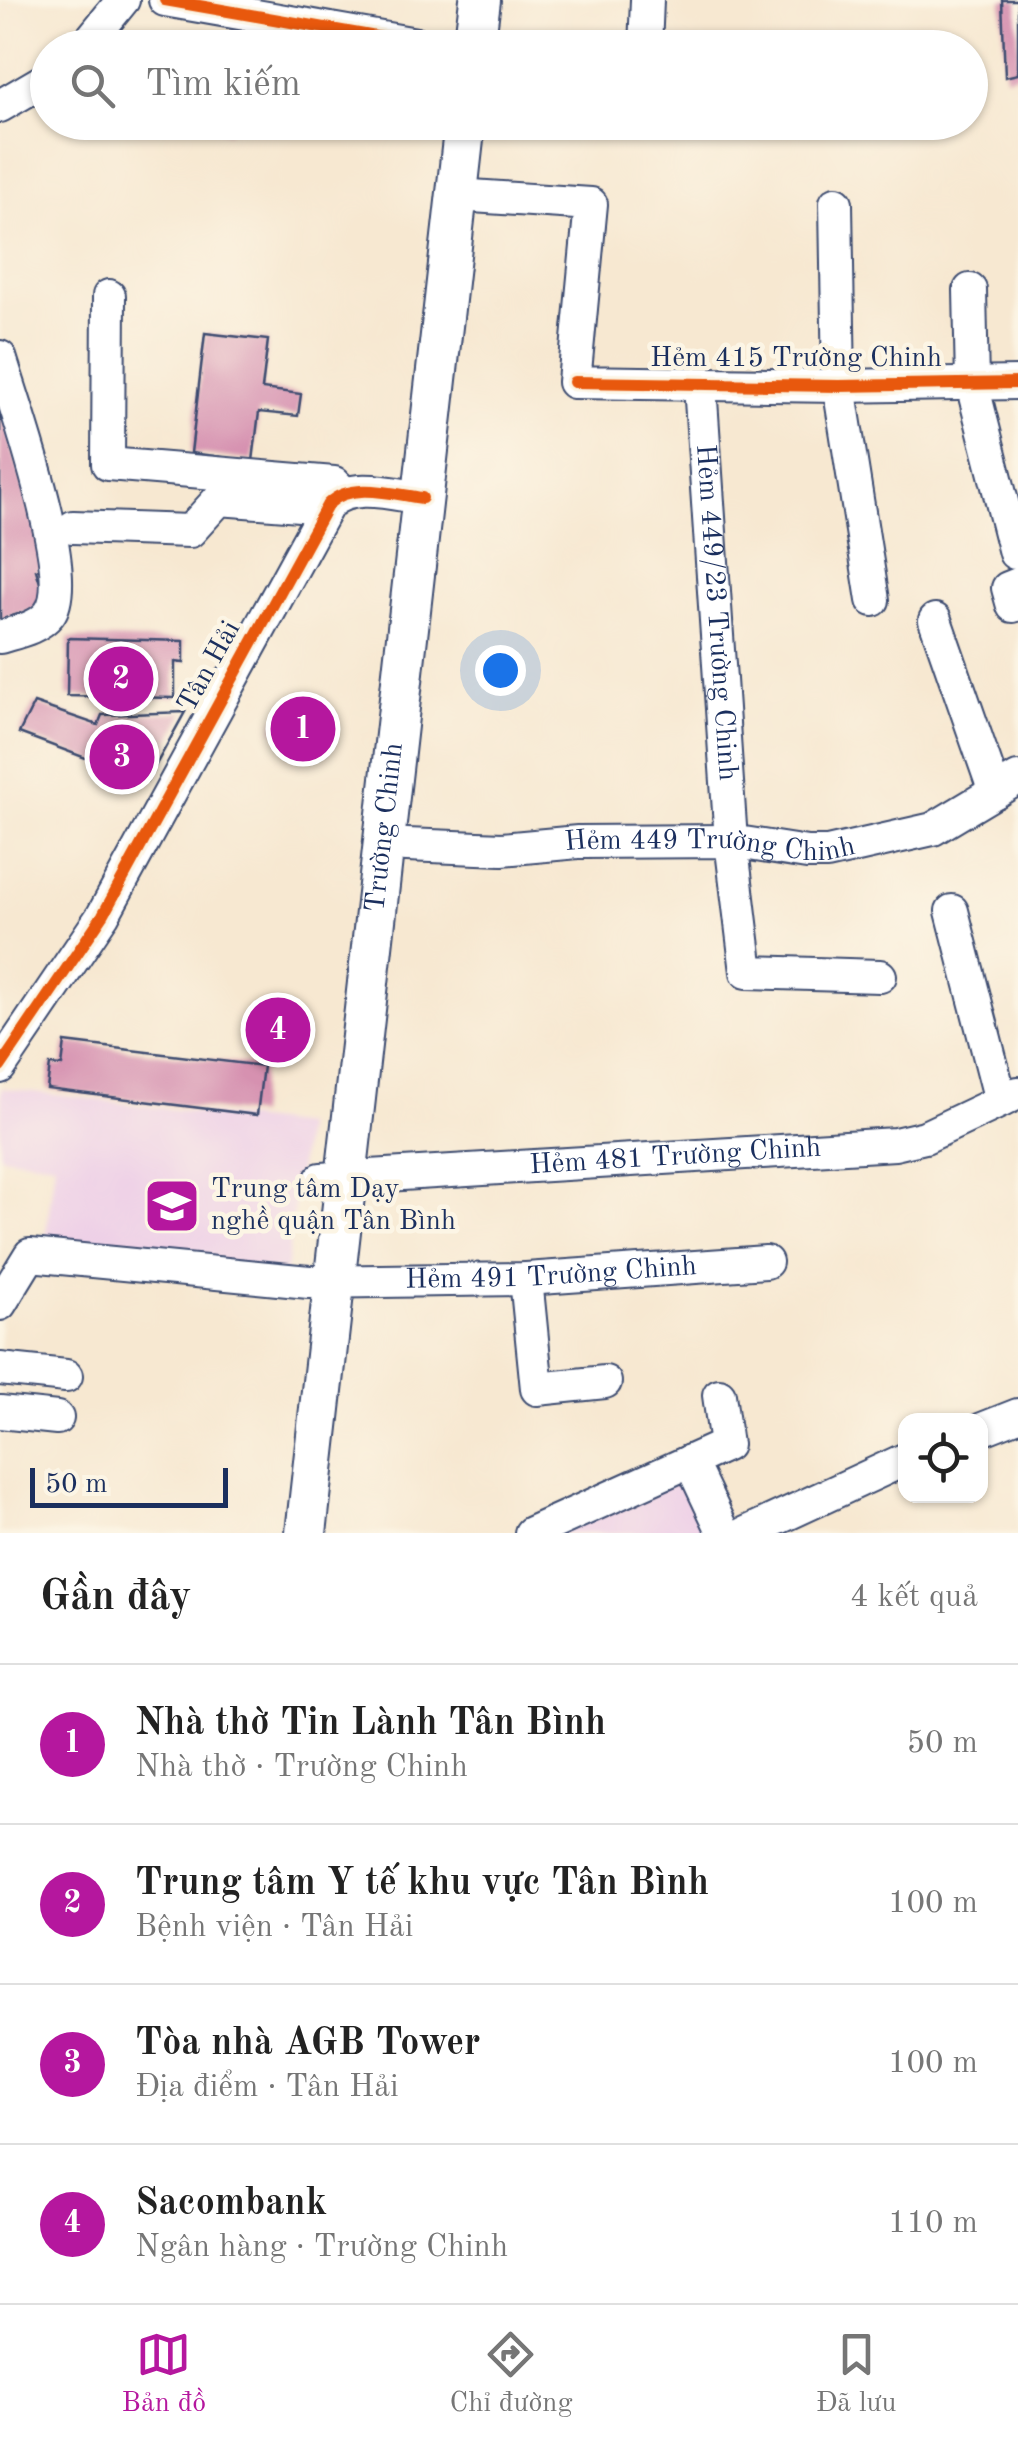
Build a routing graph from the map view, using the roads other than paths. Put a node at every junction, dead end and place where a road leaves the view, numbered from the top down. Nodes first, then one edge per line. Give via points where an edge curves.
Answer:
1 (124, 0) edge
2 (165, 0) edge
3 (452, 0) edge
4 (480, 0) edge
5 (648, 0) edge
6 (214, 5) edge
7 (99, 30) edge
8 (344, 30) edge
9 (449, 30) edge
10 (476, 30) edge
11 (646, 30) edge
12 (30, 88) edge
13 (0, 106) edge
14 (437, 140) edge
15 (464, 140) edge
16 (457, 195) junction
17 (836, 204) dead end
18 (970, 290) dead end
19 (109, 296) dead end
20 (0, 357) edge
21 (1018, 383) edge
22 (972, 384) junction
23 (700, 385) junction
24 (839, 386) junction
25 (409, 496) junction
26 (335, 500) junction
27 (73, 527) dead end
28 (1016, 581) edge
29 (873, 600) dead end
30 (935, 620) dead end
31 (0, 636) edge
32 (1006, 785) edge
33 (732, 841) junction
34 (383, 844) junction
35 (952, 911) dead end
36 (880, 976) dead end
37 (0, 1067) edge
38 (1009, 1097) edge
39 (334, 1178) junction
40 (766, 1262) dead end
41 (526, 1279) junction
42 (322, 1282) junction
43 (0, 1304) edge
44 (0, 1370) edge
45 (66, 1376) dead end
46 (605, 1382) dead end
47 (719, 1394) dead end
48 (0, 1412) edge
49 (1018, 1415) edge
50 (57, 1418) dead end
51 (988, 1427) edge
52 (690, 1461) junction
53 (898, 1462) edge
54 (278, 1533) edge
55 (306, 1533) edge
56 (531, 1533) edge
57 (724, 1533) edge
58 (746, 1533) edge

1 - 7 street
2 - 6 street
3 - 9 main road
4 - 10 main road
5 - 11 street
6 - 8 street
12 - 13 street
14 - 25 main road, Trường Chinh
15 - 16 main road, Trường Chinh
16 - 23 street, Hẻm 415 Trường Chinh via 591,204 574,382
16 - 25 main road, Trường Chinh
17 - 24 street
18 - 22 street
19 - 26 street via 108,464 334,483
20 - 31 street via 58,574 49,615
21 - 22 street, Hẻm 415 Trường Chinh
22 - 24 street, Hẻm 415 Trường Chinh
22 - 28 street
23 - 24 street, Hẻm 415 Trường Chinh
23 - 33 street, Hẻm 449/23 Trường Chinh
24 - 29 street
25 - 26 street via 354,491
25 - 34 main road, Trường Chinh
25 - 39 main road, Trường Chinh
26 - 27 street via 219,499 190,531
26 - 37 street, Tân Hải via 102,915
30 - 32 street
32 - 33 street, Hẻm 449 Trường Chinh via 933,829 827,852
33 - 34 street, Hẻm 449 Trường Chinh via 502,849
33 - 36 street, Hẻm 449/23 Trường Chinh via 746,972
34 - 39 main road, Trường Chinh
35 - 38 street
38 - 39 street, Hẻm 481 Trường Chinh via 895,1144
39 - 42 main road, Trường Chinh
40 - 41 street, Hẻm 491 Trường Chinh
41 - 42 street, Hẻm 491 Trường Chinh
41 - 46 street via 536,1389
42 - 43 street, Hẻm 491 Trường Chinh via 30,1254
42 - 54 main road, Trường Chinh
42 - 55 main road, Trường Chinh
44 - 45 street
47 - 52 street via 726,1445
48 - 50 street
49 - 51 street
52 - 56 street
52 - 57 street
53 - 58 street

